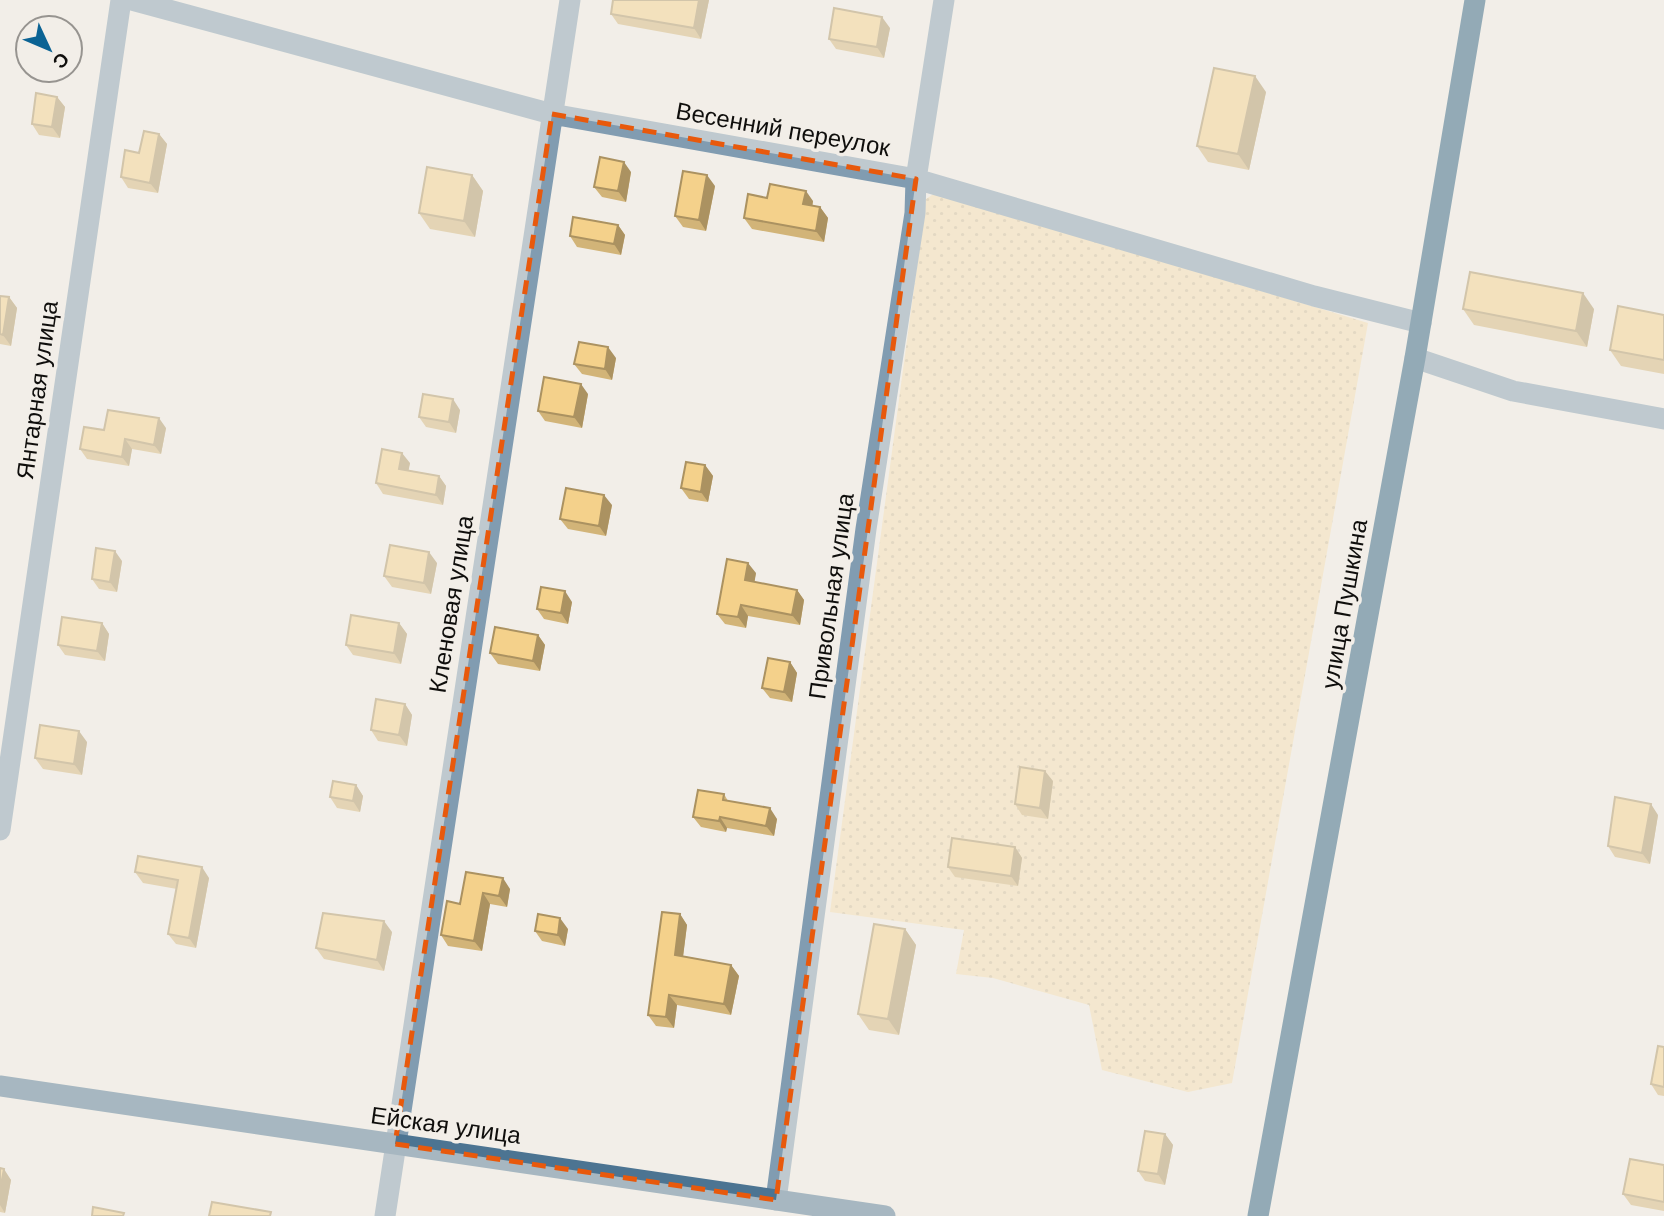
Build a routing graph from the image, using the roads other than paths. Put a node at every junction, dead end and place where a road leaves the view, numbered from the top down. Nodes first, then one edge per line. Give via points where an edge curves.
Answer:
1 (121, 0) edge
2 (132, 0) edge
3 (569, 0) edge
4 (944, 0) edge
5 (1475, 0) edge
6 (552, 114) junction
7 (916, 179) junction
8 (1421, 323) junction
9 (1415, 358) junction
10 (1664, 419) edge
11 (0, 830) edge
12 (0, 1086) edge
13 (394, 1144) junction
14 (776, 1200) junction
15 (385, 1216) edge
16 (885, 1216) edge
17 (1258, 1216) edge

1 - 11 street, Янтарная улица
2 - 6 street, Весенний переулок
3 - 6 street, Кленовая улица
4 - 7 street, Привольная улица
5 - 8 main road, улица Пушкина
6 - 7 street, Весенний переулок
6 - 13 street, Кленовая улица
7 - 8 street, Весенний переулок
7 - 14 street, Привольная улица via 915,213 866,529
8 - 9 main road, улица Пушкина
9 - 10 street via 1513,390
9 - 17 main road, улица Пушкина
12 - 13 street, Ейская улица
13 - 14 street, Ейская улица
13 - 15 street, Кленовая улица
14 - 16 street, Ейская улица

